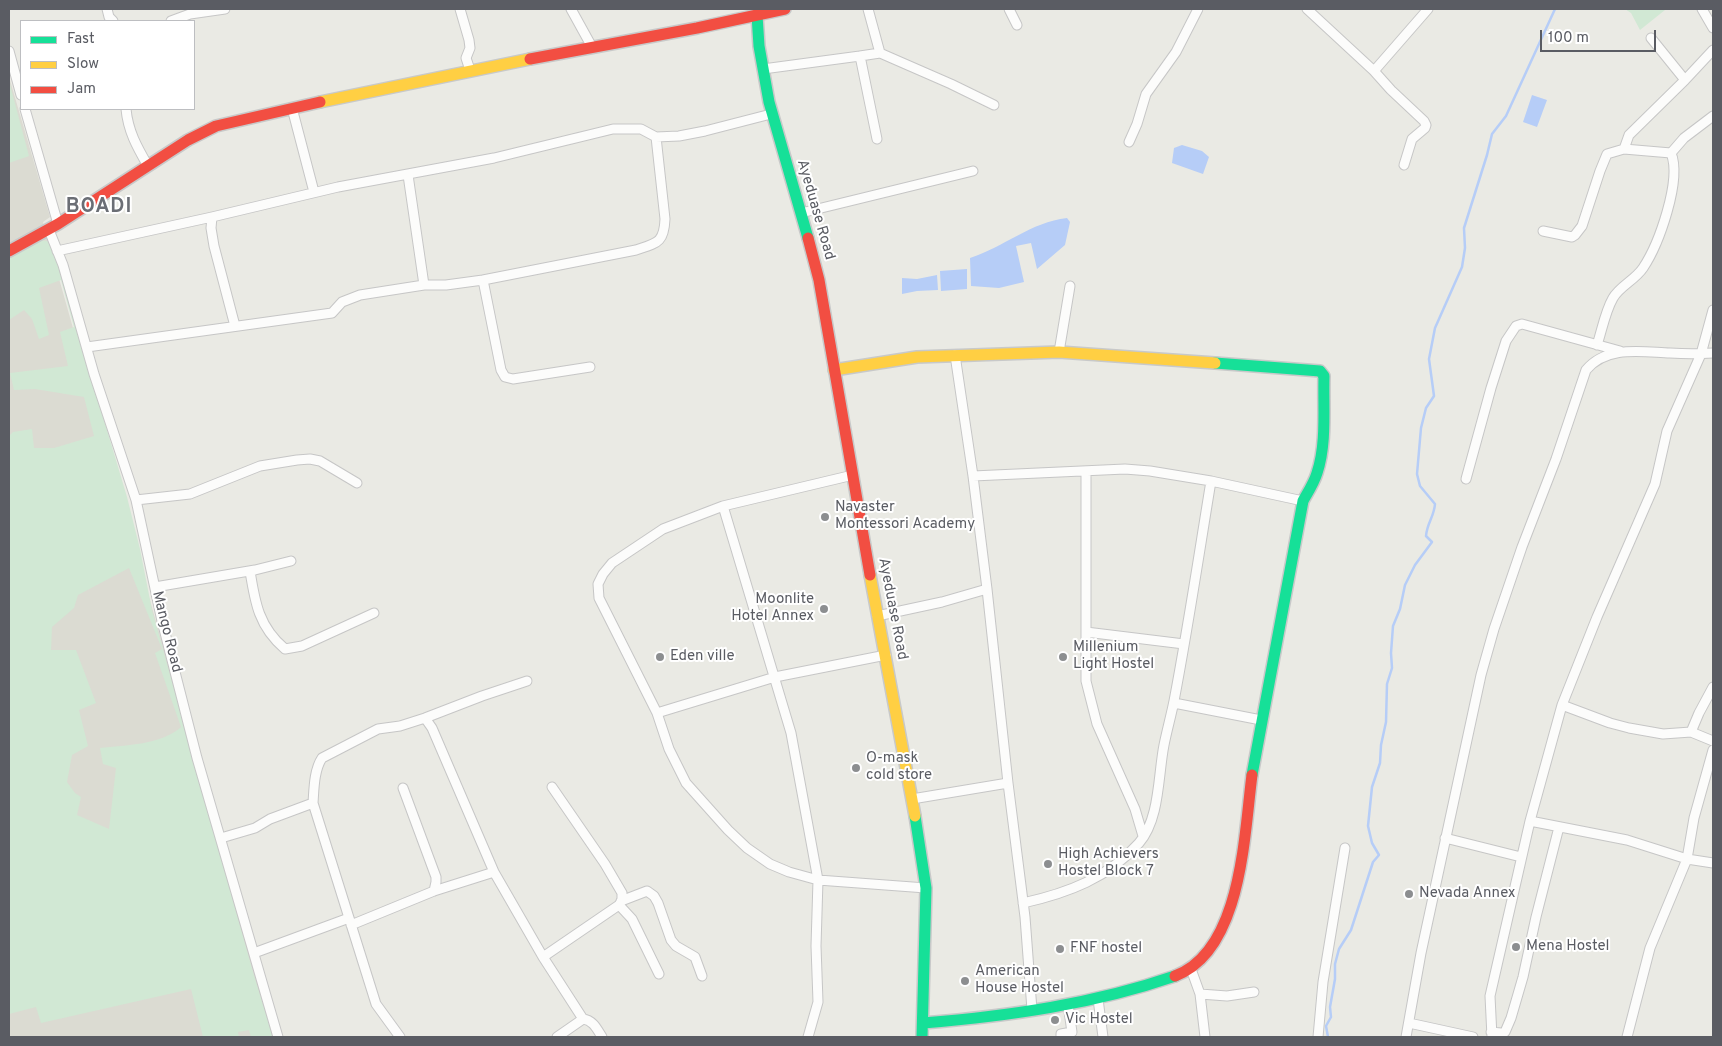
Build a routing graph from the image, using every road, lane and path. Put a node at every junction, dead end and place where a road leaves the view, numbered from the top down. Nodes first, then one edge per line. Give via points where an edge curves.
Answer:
1 (106, 9) edge
2 (225, 9) edge
3 (460, 9) edge
4 (571, 9) edge
5 (785, 9) edge
6 (868, 9) edge
7 (1009, 9) edge
8 (1198, 9) edge
9 (1307, 9) edge
10 (1428, 9) edge
11 (1702, 9) edge
12 (191, 12) edge
13 (757, 15) junction
14 (112, 20) edge
15 (173, 20) edge
16 (1017, 25) dead end
17 (1713, 28) edge
18 (1652, 38) dead end
19 (592, 47) junction
20 (1713, 50) edge
21 (9, 51) edge
22 (880, 53) junction
23 (860, 56) junction
24 (763, 69) junction
25 (470, 70) junction
26 (1374, 71) junction
27 (1685, 80) junction
28 (20, 91) edge
29 (994, 106) dead end
30 (292, 108) junction
31 (25, 110) edge
32 (126, 110) edge
33 (771, 114) junction
34 (1713, 116) edge
35 (656, 137) junction
36 (877, 139) dead end
37 (1129, 142) dead end
38 (1624, 149) junction
39 (1671, 153) junction
40 (1404, 165) dead end
41 (148, 166) junction
42 (973, 171) dead end
43 (408, 175) junction
44 (314, 192) junction
45 (801, 213) junction
46 (212, 217) junction
47 (54, 227) junction
48 (1543, 231) dead end
49 (9, 251) edge
50 (57, 251) junction
51 (483, 280) junction
52 (424, 285) junction
53 (1070, 286) dead end
54 (1713, 310) edge
55 (235, 326) junction
56 (1597, 345) junction
57 (87, 347) junction
58 (1060, 352) junction
59 (1623, 352) junction
60 (1713, 353) edge
61 (1701, 354) junction
62 (955, 355) junction
63 (590, 367) dead end
64 (834, 370) junction
65 (1086, 472) junction
66 (853, 475) junction
67 (973, 476) junction
68 (1466, 479) dead end
69 (1211, 481) junction
70 (357, 483) dead end
71 (136, 500) junction
72 (1303, 501) junction
73 (723, 506) junction
74 (291, 561) dead end
75 (250, 571) junction
76 (155, 587) junction
77 (987, 590) junction
78 (374, 613) dead end
79 (878, 616) junction
80 (1086, 632) junction
81 (1184, 644) junction
82 (886, 655) junction
83 (775, 677) junction
84 (527, 681) dead end
85 (1713, 687) edge
86 (1174, 703) junction
87 (1562, 705) junction
88 (657, 713) junction
89 (425, 718) junction
90 (1261, 720) junction
91 (1691, 732) junction
92 (1713, 741) edge
93 (1713, 750) edge
94 (1008, 783) junction
95 (552, 787) dead end
96 (402, 788) dead end
97 (912, 799) junction
98 (313, 803) junction
99 (1530, 821) junction
100 (1559, 827) junction
101 (1143, 836) junction
102 (220, 838) junction
103 (1445, 838) junction
104 (1345, 848) dead end
105 (1521, 857) junction
106 (1687, 859) junction
107 (1713, 864) edge
108 (494, 872) junction
109 (818, 880) junction
110 (926, 888) junction
111 (434, 891) junction
112 (620, 903) junction
113 (1023, 903) junction
114 (350, 922) junction
115 (254, 953) junction
116 (543, 957) junction
117 (1191, 968) junction
118 (659, 974) dead end
119 (702, 976) dead end
120 (1254, 992) dead end
121 (1200, 994) junction
122 (1098, 999) junction
123 (1068, 1006) junction
124 (1032, 1010) junction
125 (583, 1019) junction
126 (923, 1023) junction
127 (1409, 1023) junction
128 (1491, 1035) edge
129 (278, 1037) edge
130 (400, 1037) edge
131 (557, 1037) edge
132 (602, 1037) edge
133 (808, 1037) edge
134 (922, 1037) edge
135 (1061, 1037) edge
136 (1103, 1037) edge
137 (1205, 1037) edge
138 (1318, 1037) edge
139 (1406, 1037) edge
140 (1474, 1037) edge
141 (1627, 1037) edge

1 - 14 street
2 - 12 street
3 - 25 street via 469,40 466,58
4 - 19 street
5 - 13 street
6 - 22 street
7 - 16 street
8 - 37 street via 1176,52 1146,94
9 - 26 street
10 - 26 street
11 - 17 street
12 - 15 street
13 - 19 street
13 - 24 street, Ayeduase Road
18 - 27 street
19 - 25 street
20 - 27 street
21 - 28 street
22 - 23 street
22 - 29 street
23 - 24 street
23 - 36 street
24 - 33 street, Ayeduase Road
25 - 30 street
26 - 40 street via 1426,125 1412,140
27 - 38 street via 1629,135
30 - 41 street via 216,126
30 - 44 street
31 - 47 street, Mango Road
32 - 41 street via 134,144
33 - 35 street via 706,131
33 - 45 street, Ayeduase Road
34 - 39 street via 1684,138
35 - 43 street via 641,129 613,129
35 - 51 street via 665,219 661,240 636,250
38 - 39 street
38 - 48 street via 1606,156 1582,226 1575,235 1567,237
39 - 56 street via 1675,169 1661,230 1642,268 1612,300
41 - 47 street
42 - 45 street
43 - 44 street
43 - 52 street
44 - 46 street
45 - 64 street, Ayeduase Road via 819,280
46 - 50 street
46 - 55 street via 214,246
47 - 49 street
47 - 50 street, Mango Road
50 - 57 street, Mango Road
51 - 52 street
51 - 63 street via 505,377 513,379
52 - 55 street via 360,295 346,300 332,313
53 - 58 street
54 - 61 street
55 - 57 street
56 - 59 street
56 - 68 street via 1522,324 1516,326 1503,350
57 - 71 street, Mango Road
58 - 62 street
58 - 72 street via 1322,373 1319,466
59 - 61 street
59 - 103 street via 1601,358 1586,370 1494,628
60 - 61 street
61 - 87 street via 1667,431 1655,484
62 - 64 street
62 - 67 street
64 - 66 street, Ayeduase Road
65 - 67 street
65 - 69 street via 1124,469
65 - 80 street
66 - 73 street
66 - 79 street, Ayeduase Road
67 - 77 street
69 - 72 street
69 - 81 street
70 - 71 street via 320,461 297,460 260,466 190,494
71 - 76 street, Mango Road
72 - 90 street
73 - 83 street
73 - 88 street via 663,529 612,563 598,584 599,598
74 - 75 street
75 - 76 street
75 - 78 street via 257,606 266,629 285,649 302,646
76 - 102 street, Mango Road
77 - 79 street
77 - 94 street
79 - 82 street, Ayeduase Road
80 - 81 street
80 - 101 street via 1086,681 1094,716 1135,809
81 - 86 street
82 - 83 street
82 - 97 street, Ayeduase Road
83 - 88 street
83 - 109 street via 791,733
84 - 89 street
85 - 91 street
86 - 90 street
86 - 101 street via 1154,812
87 - 91 street via 1629,728 1663,734
87 - 99 street
88 - 109 street via 669,749 686,783 728,830 770,864
89 - 98 street via 378,729 322,758
89 - 108 street
90 - 117 street via 1232,910 1208,951
91 - 92 street
93 - 106 street via 1694,818
94 - 97 street
94 - 113 street
95 - 112 street via 622,893
96 - 111 street via 436,877
97 - 110 street, Ayeduase Road
98 - 102 street via 270,818 255,828
98 - 114 street
99 - 100 street
99 - 105 street
100 - 106 street via 1627,840
100 - 128 street via 1511,1018 1505,1032
101 - 113 street via 1108,871 1071,891
102 - 115 street, Mango Road
103 - 105 street
103 - 127 street
104 - 138 street via 1323,982
105 - 128 street via 1490,996
106 - 107 street
106 - 141 street via 1650,948
108 - 111 street
108 - 116 street
109 - 110 street
109 - 133 street via 818,1002
110 - 126 street, Ayeduase Road
111 - 114 street
112 - 116 street
112 - 118 street via 632,918
112 - 119 street via 647,892 654,896 672,940 695,958
113 - 124 street
114 - 115 street
114 - 130 street via 376,1004
115 - 129 street, Mango Road
116 - 125 street
117 - 121 street
117 - 122 street
120 - 121 street via 1227,996
121 - 137 street
122 - 123 street
122 - 136 street
123 - 124 street
123 - 135 street via 1072,1032 1061,1034
124 - 126 street
125 - 131 street
125 - 132 street via 593,1023
126 - 134 street, Ayeduase Road
127 - 139 street
127 - 140 street

